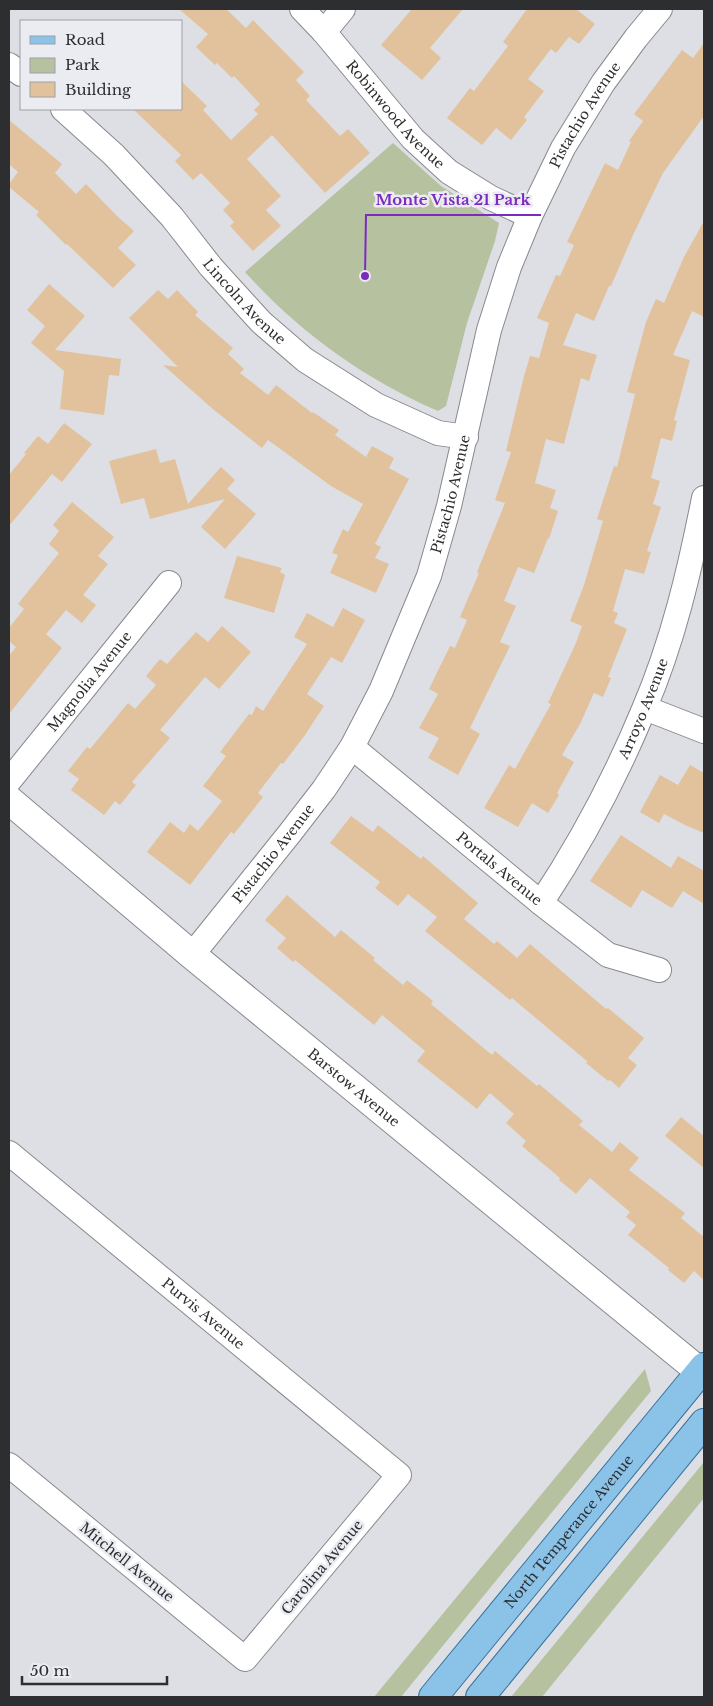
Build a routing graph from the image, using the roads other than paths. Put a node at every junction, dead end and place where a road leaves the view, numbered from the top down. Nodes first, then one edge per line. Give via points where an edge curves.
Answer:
1 (302, 9) edge
2 (343, 9) edge
3 (660, 9) edge
4 (324, 32) junction
5 (9, 65) edge
6 (20, 73) edge
7 (64, 110) edge
8 (530, 216) junction
9 (466, 437) junction
10 (704, 498) edge
11 (169, 583) dead end
12 (645, 708) junction
13 (704, 731) edge
14 (352, 747) junction
15 (9, 781) edge
16 (9, 800) edge
17 (541, 903) junction
18 (192, 955) junction
19 (659, 970) dead end
20 (9, 1153) edge
21 (703, 1371) edge
22 (704, 1423) edge
23 (9, 1465) edge
24 (399, 1475) joint
25 (245, 1659) joint
26 (433, 1697) edge
27 (480, 1697) edge

1 - 4 street, Robinwood Avenue
2 - 4 street
3 - 8 street, Pistachio Avenue via 603,83 563,148
4 - 8 street, Robinwood Avenue via 413,139 449,172 491,198
5 - 6 street
7 - 9 street, Lincoln Avenue via 114,155 262,322 305,360 376,405 438,432
8 - 9 street, Pistachio Avenue via 489,330
9 - 14 street, Pistachio Avenue via 429,576 382,691
10 - 12 street, Arroyo Avenue via 691,564
11 - 15 street, Magnolia Avenue
12 - 13 street
12 - 17 street, Arroyo Avenue via 607,792 572,857
14 - 17 street, Portals Avenue
14 - 18 street, Pistachio Avenue via 324,789
16 - 18 street, Barstow Avenue
17 - 19 street, Portals Avenue via 608,955
18 - 21 street, Barstow Avenue
20 - 24 street, Purvis Avenue
21 - 26 main road, North Temperance Avenue
22 - 27 main road
23 - 25 street, Mitchell Avenue
24 - 25 street, Carolina Avenue

